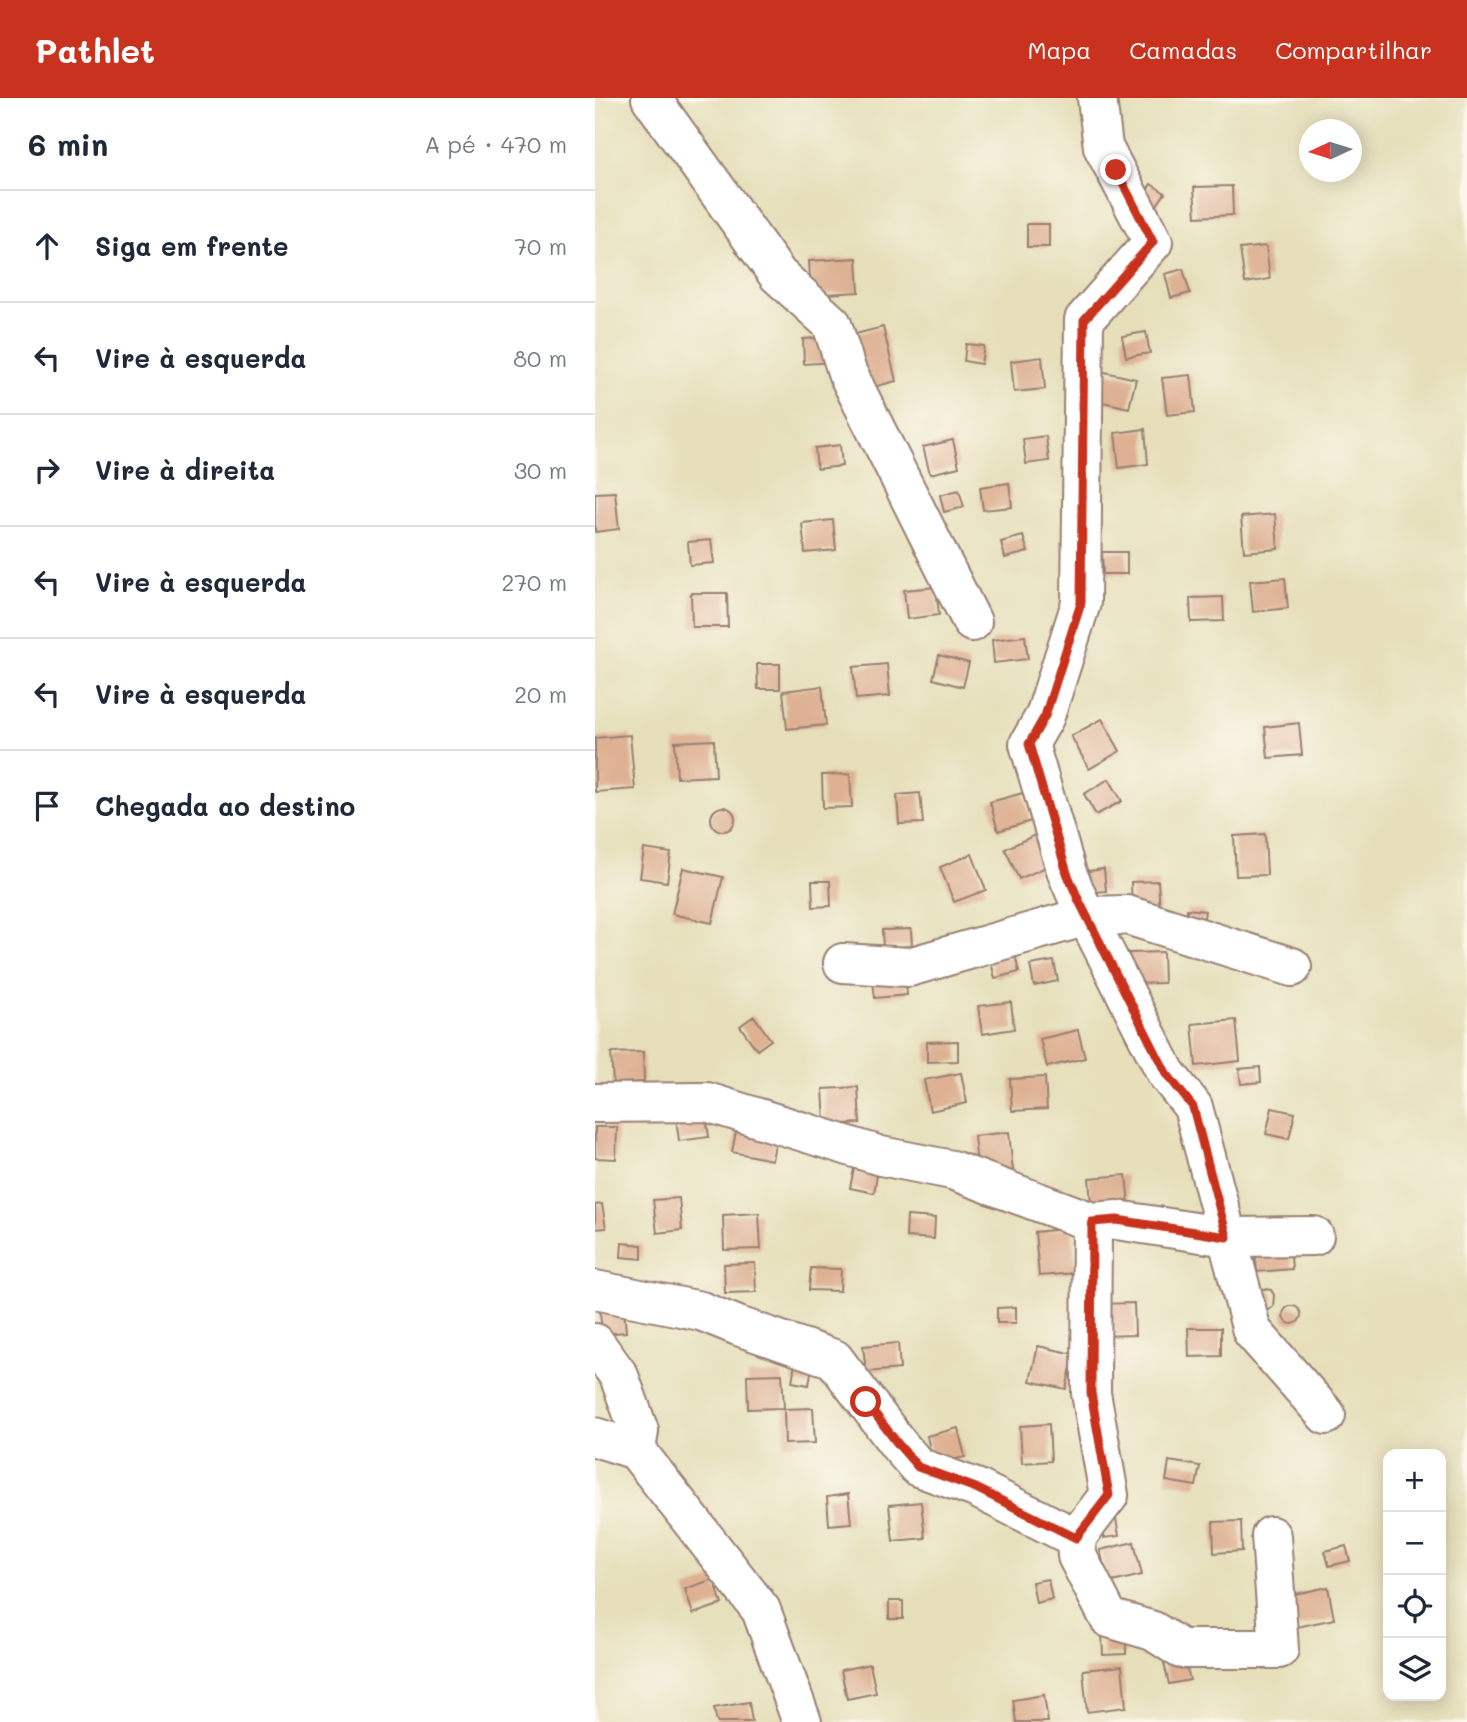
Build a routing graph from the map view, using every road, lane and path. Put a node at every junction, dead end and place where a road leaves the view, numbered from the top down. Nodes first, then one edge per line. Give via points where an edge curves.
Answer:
1 (651, 98) edge
2 (1097, 98) edge
3 (972, 622) dead end
4 (1087, 916) junction
5 (843, 963) dead end
6 (1292, 967) dead end
7 (595, 1103) edge
8 (1092, 1222) junction
9 (1314, 1236) dead end
10 (1227, 1237) junction
11 (595, 1290) edge
12 (595, 1343) edge
13 (1326, 1415) dead end
14 (595, 1437) edge
15 (636, 1450) junction
16 (1271, 1536) dead end
17 (1076, 1538) junction
18 (802, 1722) edge

1 - 3 street via 778,275 832,324 847,372
2 - 4 street via 1103,147 1153,242 1084,320 1081,603 1045,716 1029,744 1067,873
4 - 5 street via 909,967
4 - 6 street via 1127,915
4 - 10 street via 1166,1073 1193,1107
7 - 8 street via 707,1102 881,1156 953,1170
8 - 10 street via 1117,1220
8 - 17 street via 1091,1393 1109,1495
9 - 10 street
10 - 13 street via 1252,1331
11 - 17 street via 701,1311 834,1359 918,1467 976,1488
12 - 15 street via 619,1376 639,1431
14 - 15 street
15 - 18 street via 761,1610
16 - 17 street via 1279,1649 1181,1649 1153,1631 1109,1618 1077,1556

